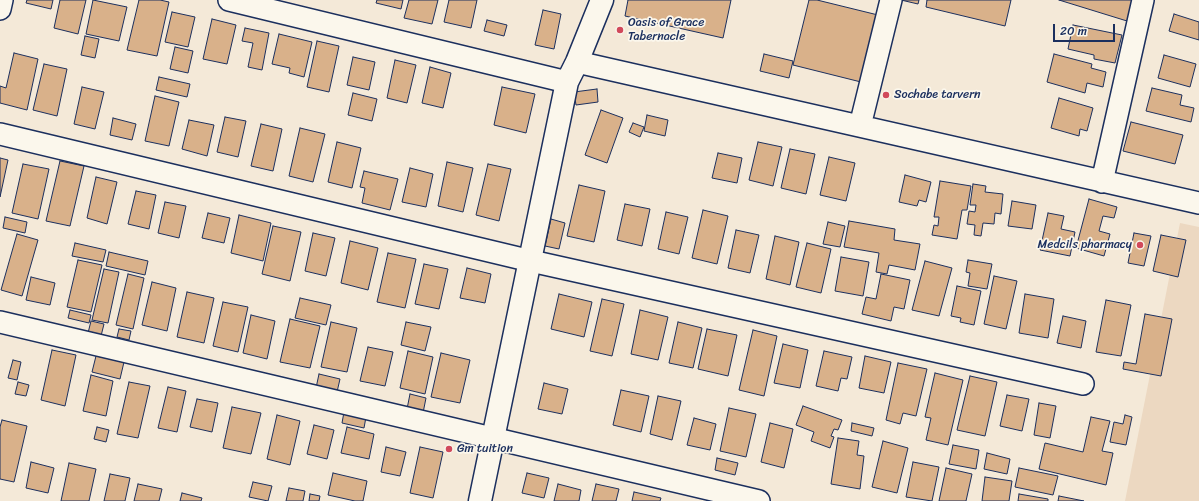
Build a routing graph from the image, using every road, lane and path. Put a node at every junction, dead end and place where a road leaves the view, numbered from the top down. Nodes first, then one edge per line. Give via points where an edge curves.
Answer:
1 (2, 0) edge
2 (229, 0) edge
3 (602, 0) edge
4 (891, 0) edge
5 (1143, 0) edge
6 (0, 9) edge
7 (577, 62) junction
8 (567, 82) junction
9 (860, 126) junction
10 (0, 134) edge
11 (1102, 182) junction
12 (1199, 203) edge
13 (531, 261) junction
14 (0, 322) edge
15 (1083, 384) dead end
16 (493, 438) junction
17 (480, 501) edge
18 (759, 501) edge

1 - 6 street
2 - 8 street
3 - 7 main road
4 - 9 street
5 - 11 street
7 - 8 main road
7 - 9 street
8 - 13 main road
9 - 11 street
10 - 13 street
11 - 12 street
13 - 15 street
13 - 16 main road
14 - 16 street
16 - 17 main road
16 - 18 street

